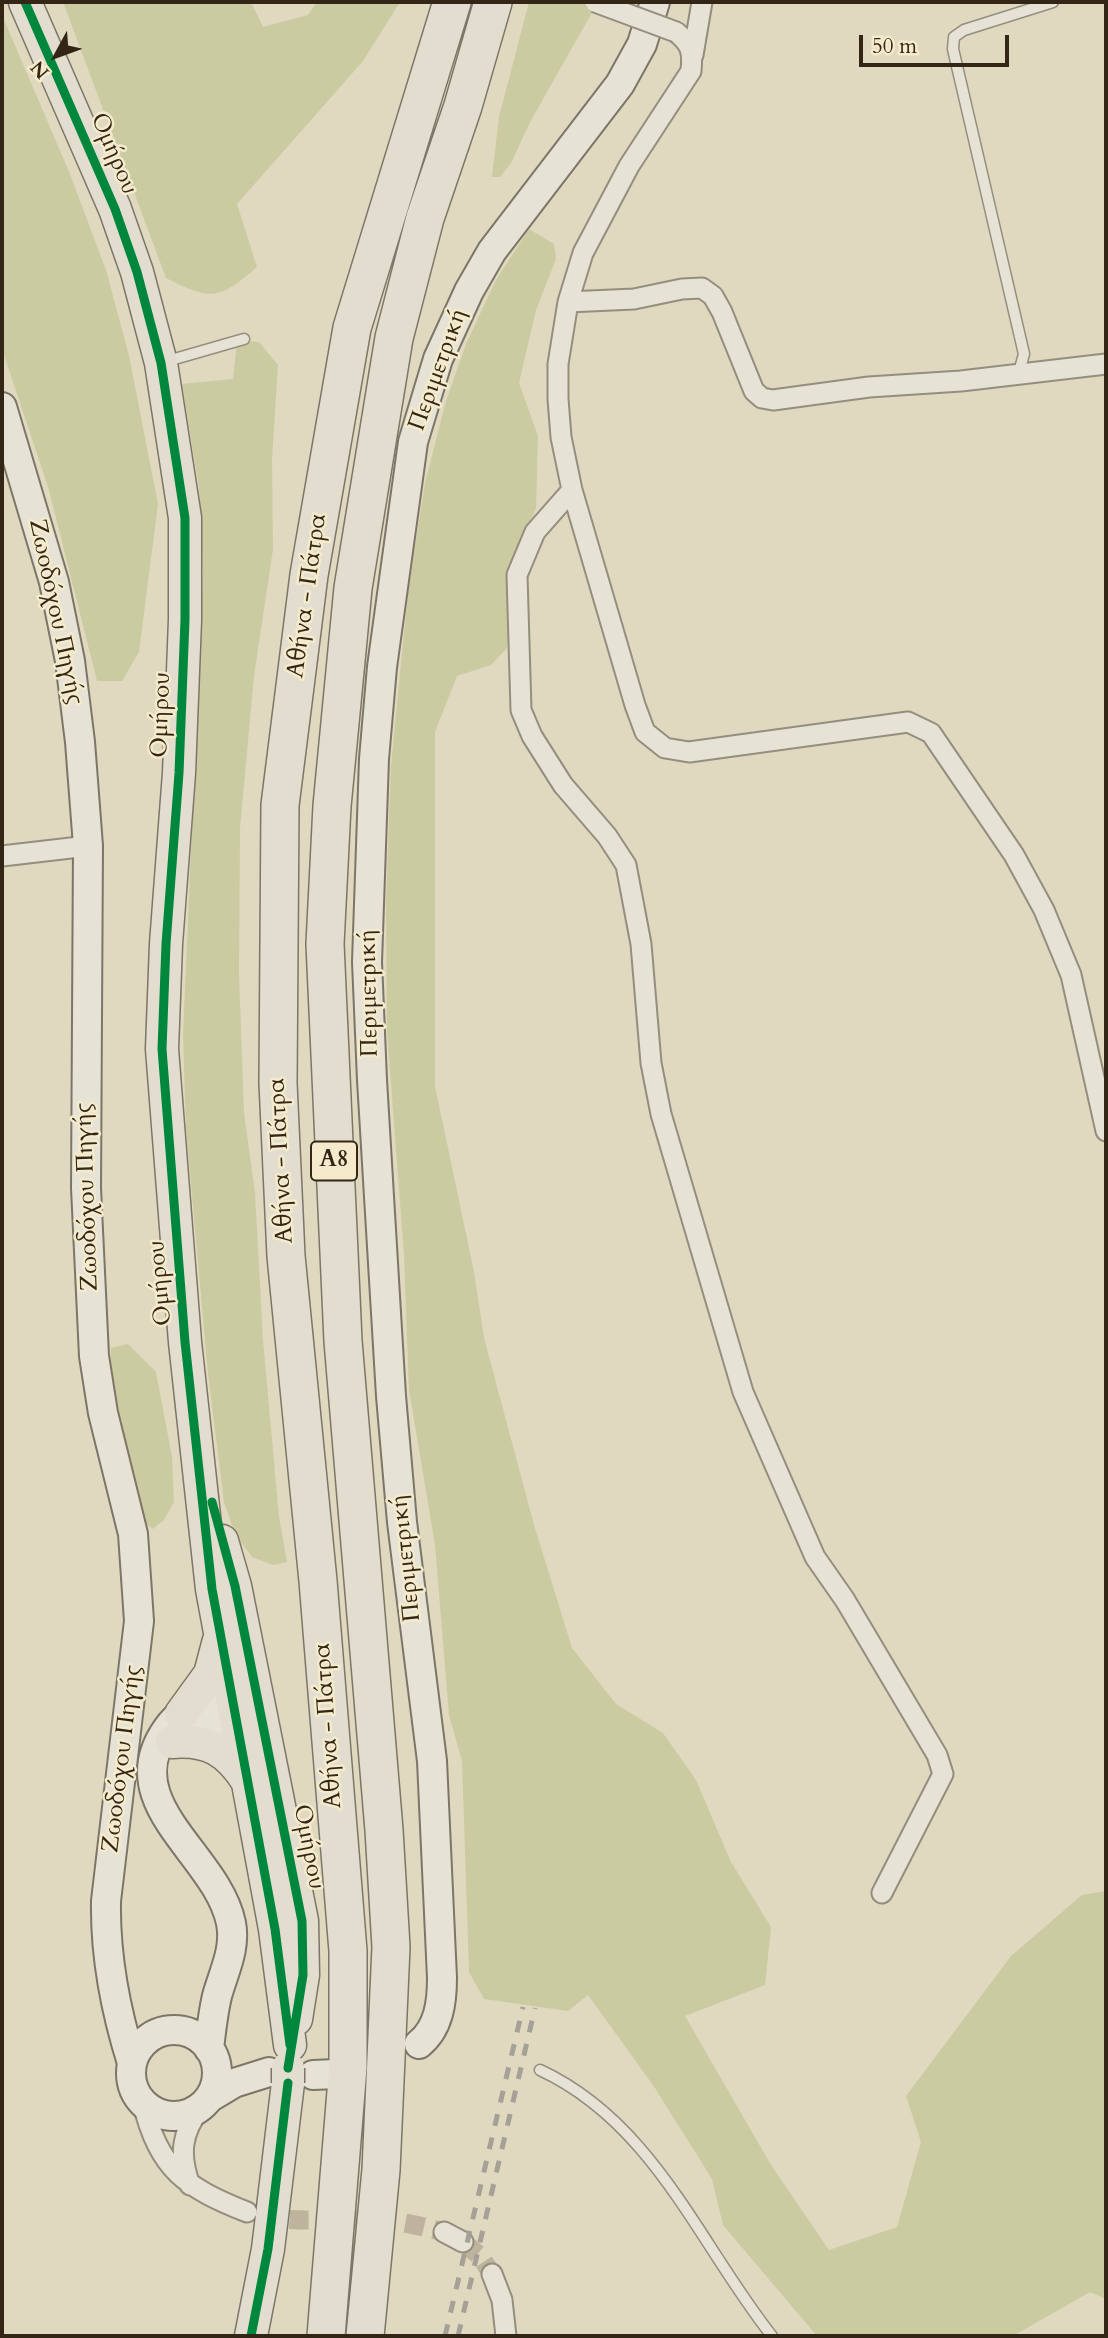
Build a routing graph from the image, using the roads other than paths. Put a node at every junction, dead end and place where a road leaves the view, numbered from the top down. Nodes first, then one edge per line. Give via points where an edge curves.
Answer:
1 (25, 2) edge
2 (452, 2) edge
3 (492, 2) edge
4 (595, 2) edge
5 (656, 2) edge
6 (702, 2) edge
7 (1053, 2) edge
8 (693, 55) junction
9 (568, 302) junction
10 (244, 339) dead end
11 (160, 363) junction
12 (1106, 364) edge
13 (1019, 373) junction
14 (2, 407) edge
15 (572, 490) junction
16 (88, 846) junction
17 (2, 856) edge
18 (1106, 1131) edge
19 (199, 1455) junction
20 (220, 1632) junction
21 (247, 1711) junction
22 (169, 1737) junction
23 (249, 1784) junction
24 (882, 1893) dead end
25 (222, 1979) junction
26 (114, 1991) junction
27 (164, 2030) junction
28 (419, 2044) dead end
29 (212, 2053) junction
30 (132, 2063) junction
31 (303, 2069) junction
32 (540, 2070) dead end
33 (143, 2103) junction
34 (205, 2103) junction
35 (190, 2186) junction
36 (247, 2212) tunnel mouth
37 (444, 2232) tunnel mouth
38 (463, 2242) tunnel mouth
39 (492, 2274) tunnel mouth
40 (251, 2336) edge
41 (326, 2336) edge
42 (365, 2336) edge
43 (506, 2336) edge
44 (772, 2336) edge

1 - 11 main road, Ομήρου via 115,209
2 - 41 highway, Αθήνα - Πάτρα / Α8 via 352,328 309,575 280,805 278,1083 286,1256 348,1951 348,2067
3 - 42 highway, Αθήνα - Πάτρα / Α8 via 425,218 394,338 353,588 332,806 326,944 343,1341 391,1947 381,2170
4 - 8 street, bridge via 676,32 689,43
5 - 28 main road, Περιμετρική via 642,44 620,84 492,251 438,359 413,442 382,667 367,962 372,1080 392,1410 432,1761 443,1978 440,2010 427,2038
6 - 8 street
7 - 13 lane via 954,37 953,49 1024,354
8 - 9 street via 691,71 593,229
9 - 13 street via 635,299 702,288 722,312 754,391 773,400
9 - 15 street via 558,398
10 - 11 lane
11 - 19 main road, Ομήρου via 185,518 179,759 162,1049 185,1342
12 - 13 street
14 - 16 main road, Ζωοδόχου Πηγής via 37,518 70,660
15 - 18 street via 635,705 645,732 665,748 689,752 723,749 908,722 931,733 1014,855 1059,944 1071,975
15 - 24 street via 535,532 517,575 521,710 563,785 626,865 641,944 650,1063 661,1114 743,1392 815,1558 937,1755 943,1774
16 - 17 street
16 - 26 main road, Ζωοδόχου Πηγής via 86,1188 94,1356 133,1534 138,1578 138,1634 106,1901 105,1939
19 - 20 main road, Ομήρου
19 - 21 main road, Ομήρου via 235,1586
20 - 21 main road, Ομήρου
20 - 22 main road via 210,1674
21 - 22 main road via 205,1702
21 - 23 main road, Ομήρου
21 - 31 main road, Ομήρου via 303,1934
22 - 23 main road via 211,1745 226,1753
22 - 25 main road via 150,1774 154,1793 214,1884 231,1922 233,1941
23 - 31 main road, Ομήρου
25 - 27 main road via 196,2012
25 - 29 main road
26 - 27 main road
26 - 30 main road, Ζωοδόχου Πηγής
27 - 29 main road via 195,2035
27 - 30 main road via 137,2050
29 - 34 main road via 216,2080
29 - 34 main road via 238,2069 269,2072 234,2084
30 - 33 main road via 132,2084
31 - 40 main road, Ομήρου
32 - 44 lane via 605,2113 642,2149
33 - 34 main road via 166,2116 180,2116
33 - 35 street via 158,2150
34 - 35 street via 190,2122 183,2143 183,2165
35 - 36 street
37 - 38 street
39 - 43 street via 502,2300

